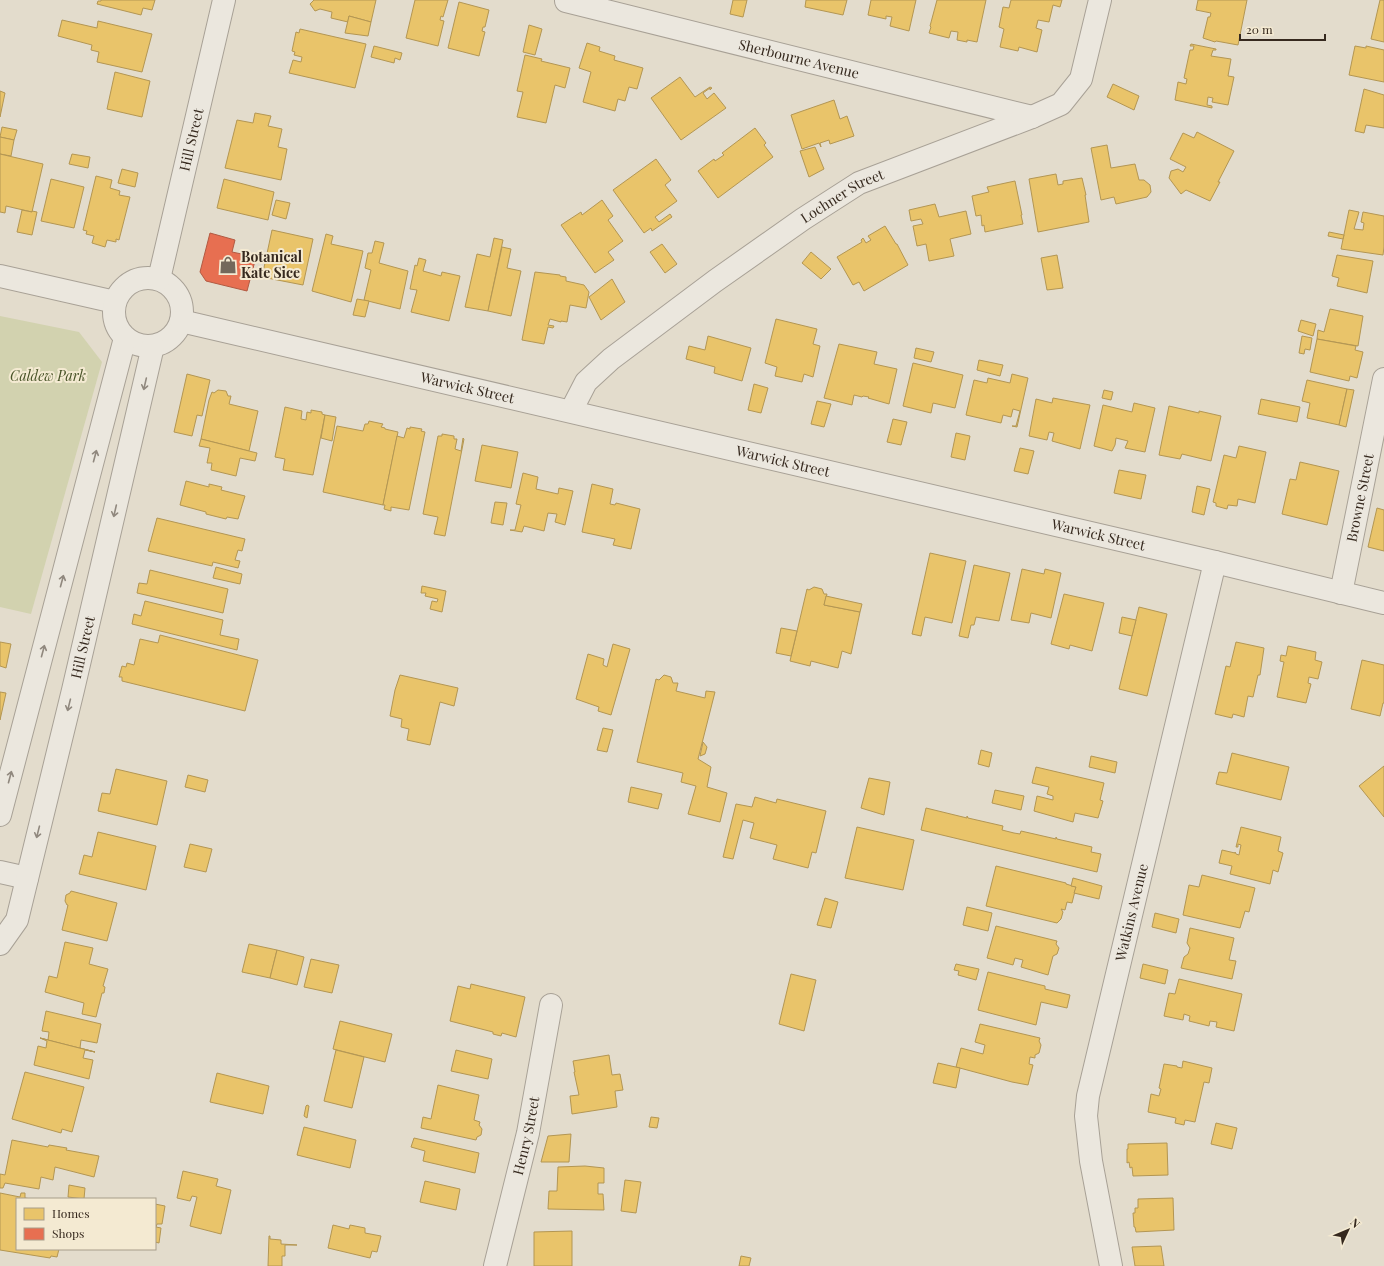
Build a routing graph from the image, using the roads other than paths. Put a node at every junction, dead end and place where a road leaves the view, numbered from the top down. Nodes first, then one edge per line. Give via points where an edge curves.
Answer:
1 (224, 0) edge
2 (1100, 0) edge
3 (566, 1) edge
4 (1032, 117) junction
5 (0, 276) edge
6 (159, 280) junction
7 (115, 302) junction
8 (181, 321) junction
9 (125, 338) junction
10 (153, 346) junction
11 (1384, 379) edge
12 (571, 411) junction
13 (1215, 562) junction
14 (1341, 593) junction
15 (1384, 603) edge
16 (0, 815) edge
17 (0, 872) edge
18 (27, 878) junction
19 (9, 917) edge
20 (0, 944) edge
21 (551, 1005) dead end
22 (495, 1266) edge
23 (1111, 1266) edge

1 - 6 street, Hill Street
2 - 4 street, Lochner Street via 1081,79 1061,104
3 - 4 street, Sherbourne Avenue
4 - 12 street, Lochner Street via 859,184 803,218 715,280 611,359 586,382
5 - 7 street
6 - 7 street via 141,278 132,282 124,287
6 - 8 street via 176,291 181,301
7 - 9 street via 115,322
8 - 10 street via 171,338 163,344
8 - 12 street, Warwick Street
9 - 10 street via 134,344
16 -> 9 street
10 -> 18 street, Hill Street
11 - 14 street, Browne Street
12 - 13 street, Warwick Street
13 - 14 street, Warwick Street
13 - 23 street, Watkins Avenue via 1088,1096 1086,1116 1091,1161
14 - 15 street, Warwick Street
17 - 18 street
18 - 19 street, Hill Street
19 - 20 street, Hill Street
21 - 22 street, Henry Street via 528,1133

